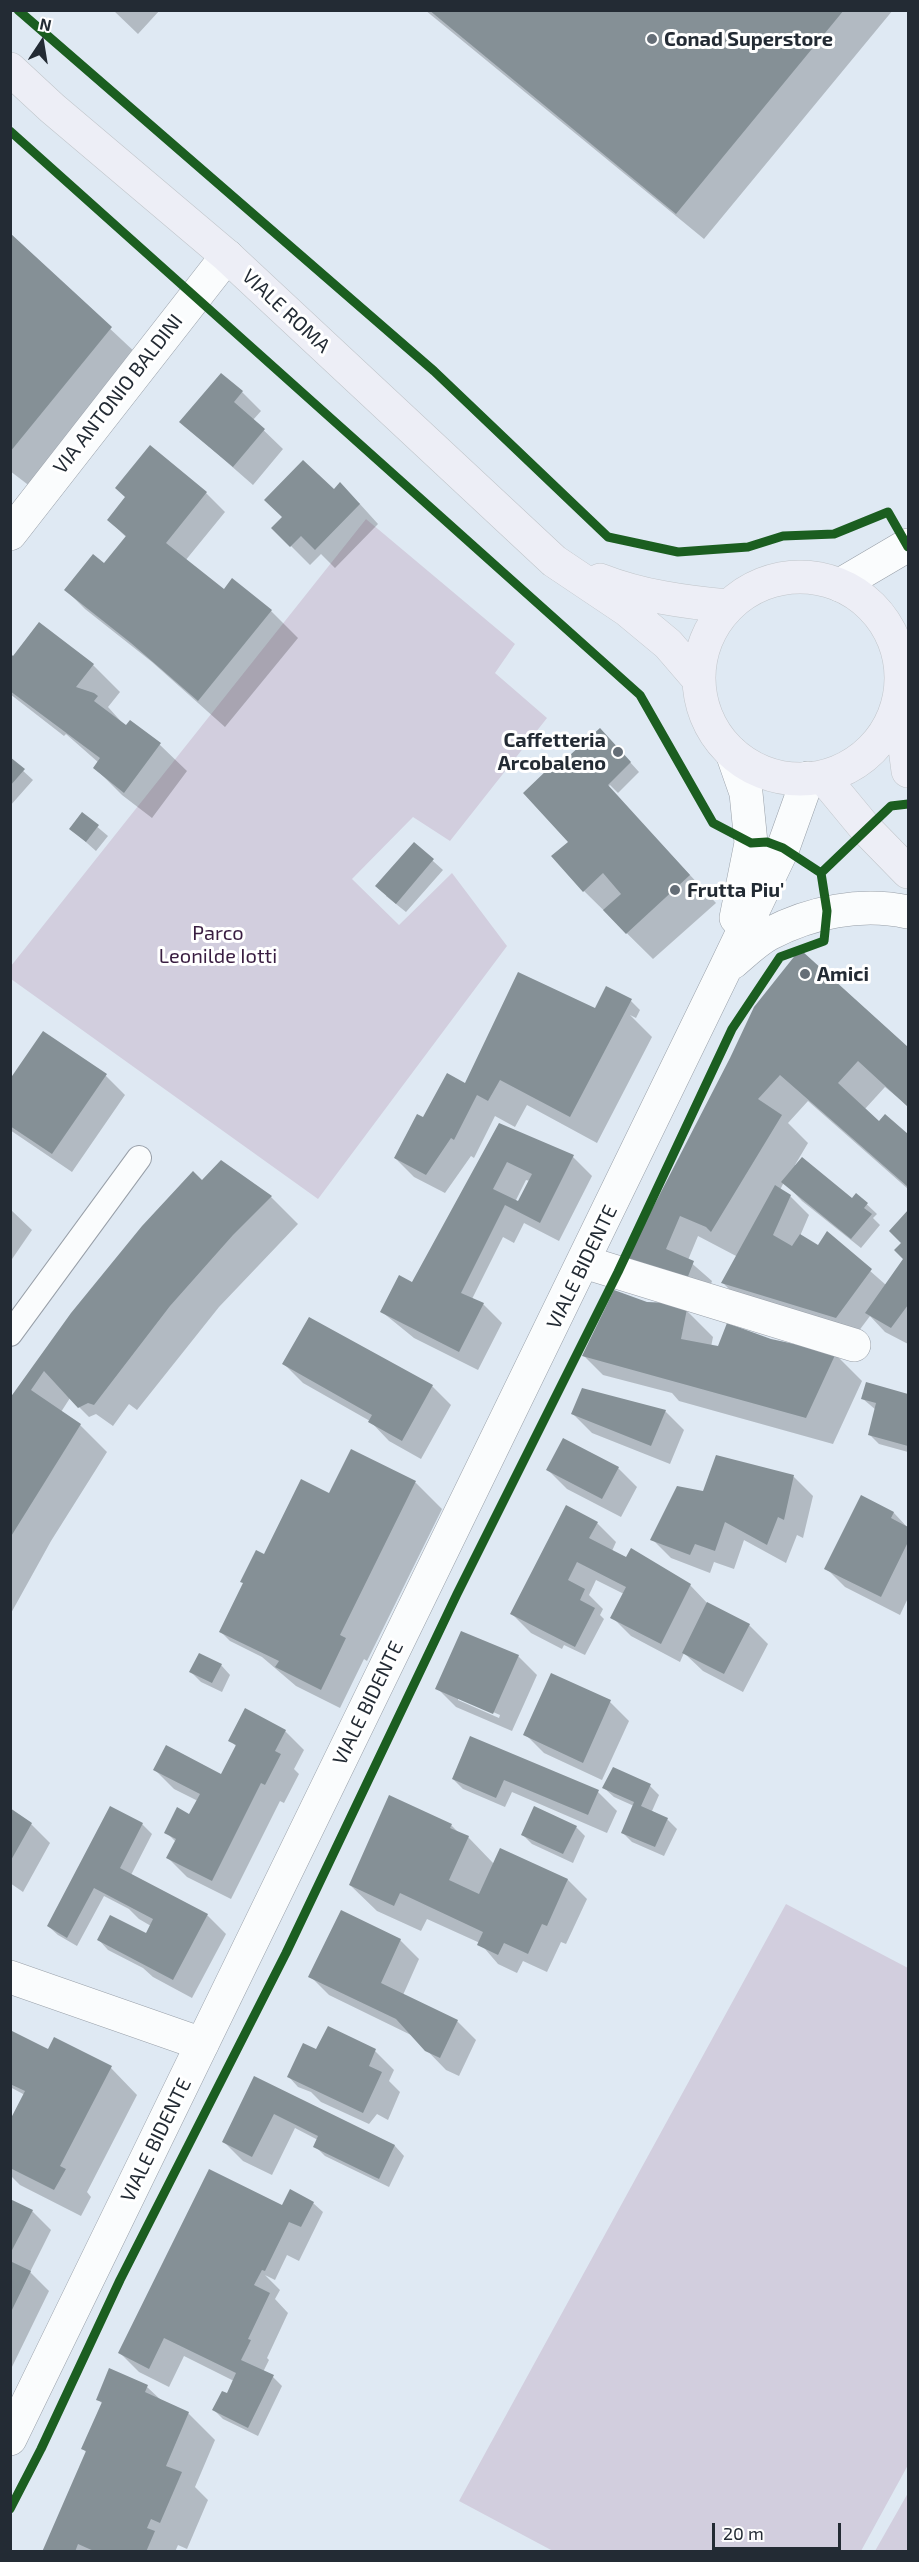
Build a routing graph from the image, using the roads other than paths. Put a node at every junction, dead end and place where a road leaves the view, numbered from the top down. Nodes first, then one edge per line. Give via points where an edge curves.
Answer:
1 (10, 69) edge
2 (227, 256) junction
3 (10, 534) edge
4 (909, 545) edge
5 (554, 561) junction
6 (840, 585) junction
7 (728, 606) junction
8 (699, 680) junction
9 (903, 681) edge
10 (732, 753) junction
11 (909, 771) edge
12 (815, 777) junction
13 (909, 872) edge
14 (909, 912) edge
15 (726, 967) junction
16 (139, 1158) dead end
17 (584, 1262) junction
18 (10, 1334) edge
19 (854, 1345) dead end
20 (10, 1977) edge
21 (202, 2044) junction
22 (10, 2439) edge

1 - 2 main road, VIALE ROMA
2 - 3 street, VIA ANTONIO BALDINI
2 - 5 main road, VIALE ROMA
4 - 6 street
5 - 7 main road, VIALE ROMA via 620,588 678,602
5 - 8 main road, VIALE ROMA via 627,610 668,644
6 - 7 main road via 811,578 781,579 753,589
6 - 9 main road via 866,601 886,624 898,651
7 - 8 main road via 712,628 702,653
8 - 10 main road via 703,707 714,732
9 - 11 main road
9 - 12 main road via 884,736 857,763
10 - 12 main road via 759,771 790,779
10 - 15 street, VIALE BIDENTE via 746,793 751,843
12 - 13 main road
12 - 15 street, VIALE BIDENTE
14 - 15 street, VIALE BIDENTE via 827,911 767,935
15 - 17 street, VIALE BIDENTE
16 - 18 lane
17 - 19 street
17 - 21 street, VIALE BIDENTE
20 - 21 street
21 - 22 street, VIALE BIDENTE

